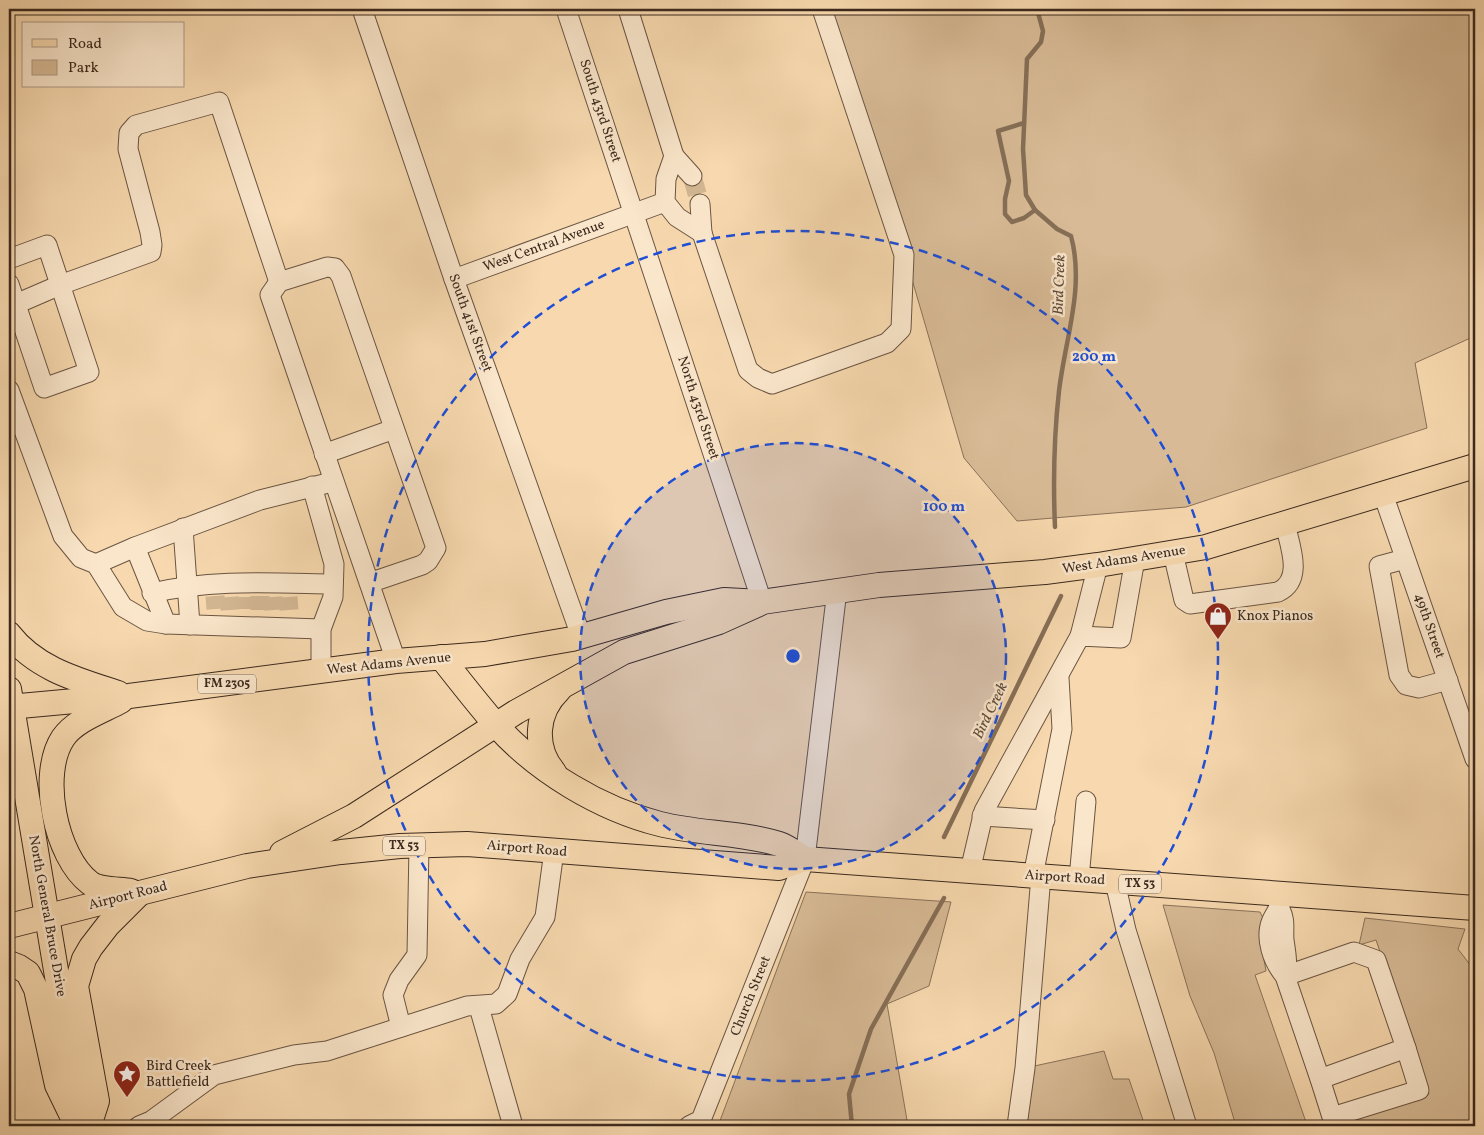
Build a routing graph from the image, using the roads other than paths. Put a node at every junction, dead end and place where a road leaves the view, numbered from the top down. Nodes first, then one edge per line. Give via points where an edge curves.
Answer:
1 (362, 9) edge
2 (566, 9) edge
3 (628, 9) edge
4 (822, 9) edge
5 (674, 156) junction
6 (692, 176) tunnel mouth
7 (665, 202) junction
8 (700, 204) tunnel mouth
9 (634, 213) junction
10 (702, 233) junction
11 (9, 259) edge
12 (454, 279) junction
13 (279, 282) junction
14 (9, 284) edge
15 (60, 285) junction
16 (12, 305) edge
17 (9, 390) edge
18 (394, 429) junction
19 (324, 454) junction
20 (1475, 466) edge
21 (332, 482) junction
22 (312, 486) junction
23 (1383, 494) junction
24 (1285, 524) junction
25 (183, 528) junction
26 (135, 547) junction
27 (1173, 553) junction
28 (1406, 558) junction
29 (1135, 559) junction
30 (96, 564) junction
31 (1098, 565) junction
32 (333, 584) junction
33 (369, 584) junction
34 (187, 585) junction
35 (837, 590) junction
36 (152, 593) junction
37 (762, 602) junction
38 (252, 604) junction
39 (166, 624) junction
40 (190, 625) junction
41 (321, 629) junction
42 (9, 634) edge
43 (581, 636) junction
44 (1080, 636) junction
45 (441, 657) junction
46 (396, 661) junction
47 (321, 671) junction
48 (1059, 678) junction
49 (1448, 680) junction
50 (566, 684) junction
51 (129, 696) junction
52 (10, 701) edge
53 (1469, 720) edge
54 (1033, 724) junction
55 (496, 725) junction
56 (1062, 730) junction
57 (1475, 759) edge
58 (557, 776) junction
59 (1086, 801) dead end
60 (982, 816) junction
61 (1045, 820) junction
62 (419, 845) junction
63 (554, 851) junction
64 (805, 859) junction
65 (247, 866) junction
66 (970, 871) junction
67 (1037, 876) junction
68 (1079, 879) junction
69 (1115, 882) junction
70 (140, 893) junction
71 (1282, 902) junction
72 (1475, 908) edge
73 (48, 916) junction
74 (9, 926) edge
75 (9, 963) edge
76 (1285, 976) junction
77 (473, 1006) junction
78 (401, 1027) junction
79 (1406, 1048) junction
80 (1320, 1079) junction
81 (147, 1124) edge
82 (78, 1126) edge
83 (82, 1126) edge
84 (89, 1126) edge
85 (513, 1126) edge
86 (689, 1126) edge
87 (1017, 1126) edge
88 (1187, 1126) edge

1 - 12 street, South 41st Street
2 - 9 street, South 43rd Street
3 - 5 street
4 - 10 street via 904,255 901,329 887,343 781,381 772,384 758,378 748,370
5 - 6 street
5 - 7 street via 666,179
7 - 9 street, West Central Avenue
7 - 10 street via 677,218
8 - 10 street
9 - 12 street, West Central Avenue
9 - 37 street, North 43rd Street
11 - 15 street via 47,245
12 - 43 street, South 41st Street
13 - 15 street via 219,102 136,125 128,133 128,148 150,232 150,252
13 - 18 street via 327,267 335,268 341,276
13 - 19 street via 270,295
14 - 16 street
15 - 16 street
15 - 16 street via 89,372 44,388
17 - 30 street via 62,536 81,558
18 - 19 street
18 - 33 street via 436,548 422,565
19 - 21 street
20 - 23 main road, West Adams Avenue / FM 2305
21 - 22 street
21 - 33 street
22 - 25 street via 260,500
22 - 32 street via 334,564
23 - 24 main road, West Adams Avenue / FM 2305
23 - 28 street, 49th Street
24 - 27 main road, West Adams Avenue / FM 2305
24 - 27 street via 1294,571 1291,582 1278,592 1190,604 1184,600
25 - 26 street
25 - 34 street
26 - 30 street
26 - 36 street
27 - 29 main road, West Adams Avenue / FM 2305
28 - 49 street, 49th Street
28 - 49 street via 1378,566 1399,675 1406,685 1418,688
29 - 31 main road, West Adams Avenue / FM 2305
29 - 44 street via 1121,638
30 - 39 street via 123,607 147,621
31 - 35 main road, West Adams Avenue / FM 2305
31 - 44 street
32 - 38 street
32 - 41 street via 333,597
33 - 46 street
34 - 36 street
34 - 38 street
34 - 40 street
35 - 37 main road, West Adams Avenue / FM 2305
35 - 64 street
36 - 39 street
37 - 43 main road, West Adams Avenue / FM 2305 via 724,600 694,605
37 - 50 main road, West Adams Avenue / FM 2305 via 719,622 624,652
38 - 40 street
38 - 41 street
39 - 40 street
41 - 47 street
42 - 51 main road via 16,644 42,664 76,680
43 - 45 main road, West Adams Avenue / FM 2305 via 485,654
44 - 48 street
45 - 46 main road, West Adams Avenue / FM 2305
45 - 55 main road, Airport Road / TX 53
46 - 47 main road, West Adams Avenue / FM 2305
47 - 51 main road, West Adams Avenue / FM 2305
48 - 54 street
48 - 56 street
49 - 53 street, 49th Street
50 - 55 main road, West Adams Avenue / FM 2305
50 - 58 main road via 550,699 541,719 542,751
51 - 52 main road, West Adams Avenue / FM 2305
51 - 70 main road via 76,725 64,737 54,758 52,799 60,837 74,866 91,884
52 - 73 main road, North General Bruce Drive
53 - 57 street, 49th Street
54 - 56 street
54 - 60 street
55 - 58 main road, Airport Road / TX 53 via 516,746
55 - 65 main road, Airport Road / TX 53 via 354,816 312,839
56 - 61 street
58 - 64 main road, Airport Road / TX 53 via 601,801 658,824 761,839 781,845
59 - 68 street
60 - 61 street
60 - 66 street
61 - 67 street
62 - 63 main road, Airport Road / TX 53 via 467,844
62 - 65 main road, Airport Road / TX 53 via 341,852
62 - 78 street via 417,955 399,980 393,995
63 - 64 main road, Airport Road / TX 53 via 779,868
63 - 77 street via 545,917 520,960 507,994 496,1004
64 - 66 main road, Airport Road / TX 53
64 - 86 street, Church Street via 701,1120
65 - 70 main road, Airport Road / TX 53
66 - 67 main road, Airport Road / TX 53
67 - 68 main road, Airport Road / TX 53
67 - 87 street via 1025,1068
68 - 69 main road, Airport Road / TX 53
69 - 71 main road, Airport Road / TX 53
69 - 88 street via 1126,930
70 - 73 main road, Airport Road / TX 53
70 - 84 main road via 91,947 76,986 97,1102
71 - 72 main road, Airport Road / TX 53
71 - 76 street via 1272,920 1269,941 1276,966
73 - 74 main road, Airport Road / TX 53
73 - 83 main road, North General Bruce Drive
75 - 82 main road via 28,973 36,989 57,1085
76 - 79 street via 1354,952 1376,960
76 - 80 street
77 - 78 street
77 - 85 street
78 - 81 street via 327,1051 294,1055 214,1075
79 - 80 street
79 - 80 street via 1419,1090 1332,1117

